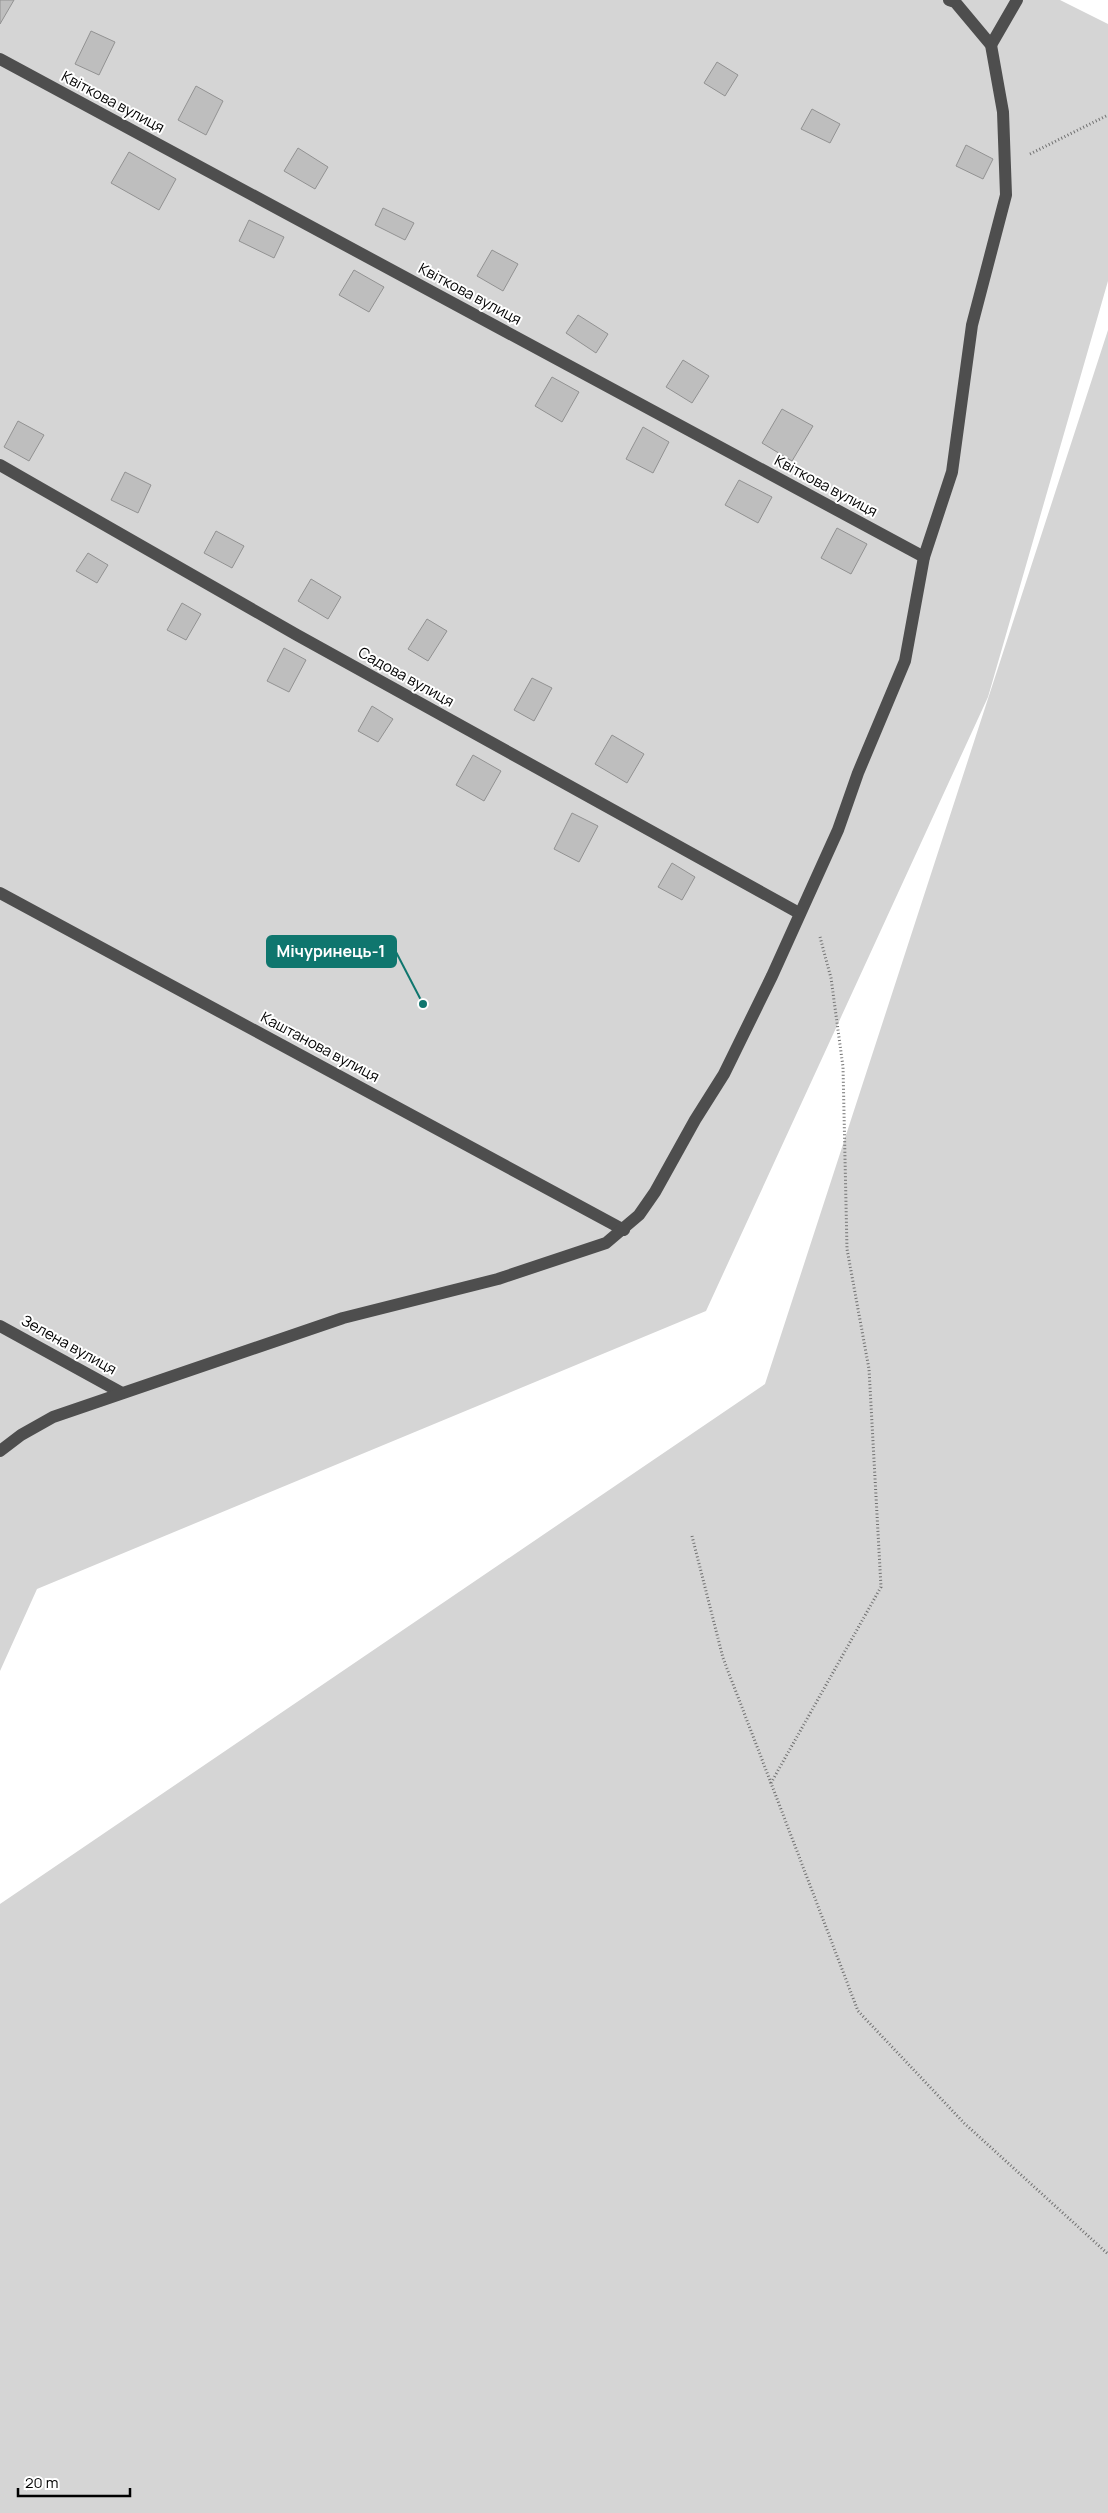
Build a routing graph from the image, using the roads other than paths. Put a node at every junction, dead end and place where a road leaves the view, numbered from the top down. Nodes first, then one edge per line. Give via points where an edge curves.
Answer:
1 (949, 0) edge
2 (1017, 0) edge
3 (991, 45) junction
4 (0, 59) edge
5 (0, 465) edge
6 (924, 557) junction
7 (0, 893) edge
8 (799, 914) junction
9 (624, 1230) junction
10 (0, 1326) edge
11 (122, 1393) junction
12 (0, 1451) edge

1 - 3 lane via 955,2
2 - 3 lane
3 - 6 lane via 1003,112 1006,195 972,325 952,472
4 - 6 lane, Квіткова вулиця
5 - 8 lane, Садова вулиця via 297,635
6 - 8 lane via 904,661 838,830
7 - 9 lane, Каштанова вулиця
8 - 9 lane via 724,1074 655,1192
9 - 11 lane via 606,1243 545,1264 343,1318
10 - 11 lane, Зелена вулиця
11 - 12 lane via 53,1417

